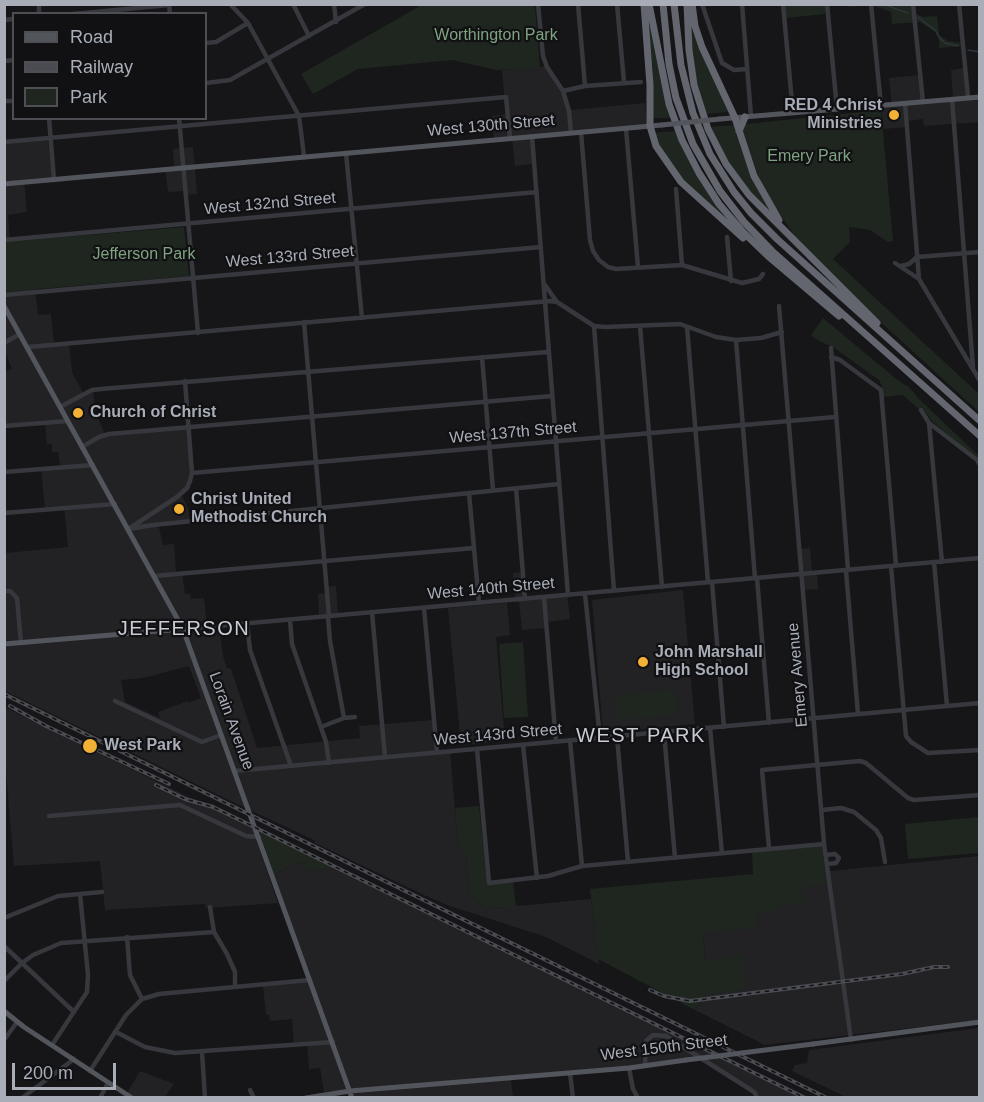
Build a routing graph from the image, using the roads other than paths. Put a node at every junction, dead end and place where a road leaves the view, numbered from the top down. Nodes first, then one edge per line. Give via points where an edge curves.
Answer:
1 (230, 4) edge
2 (293, 4) edge
3 (334, 4) edge
4 (365, 4) edge
5 (538, 4) edge
6 (578, 4) edge
7 (617, 4) edge
8 (644, 4) edge
9 (649, 4) edge
10 (663, 4) edge
11 (674, 4) edge
12 (687, 4) edge
13 (692, 4) edge
14 (702, 4) edge
15 (742, 4) edge
16 (783, 4) edge
17 (827, 4) edge
18 (871, 4) edge
19 (913, 4) edge
20 (959, 4) edge
21 (169, 5) edge
22 (94, 12) edge
23 (336, 22) junction
24 (248, 23) junction
25 (309, 36) junction
26 (207, 43) edge
27 (268, 60) junction
28 (747, 69) junction
29 (624, 82) junction
30 (641, 82) dead end
31 (207, 83) edge
32 (585, 86) junction
33 (563, 91) junction
34 (968, 97) junction
35 (980, 97) edge
36 (952, 99) junction
37 (923, 102) junction
38 (905, 104) junction
39 (881, 106) junction
40 (837, 109) junction
41 (793, 113) junction
42 (299, 116) junction
43 (748, 116) junction
44 (735, 118) junction
45 (49, 120) edge
46 (179, 120) edge
47 (650, 126) junction
48 (180, 127) junction
49 (626, 129) junction
50 (739, 131) junction
51 (581, 132) junction
52 (571, 133) junction
53 (532, 136) junction
54 (51, 138) junction
55 (510, 138) junction
56 (4, 142) edge
57 (346, 153) junction
58 (304, 156) junction
59 (184, 167) junction
60 (54, 180) junction
61 (4, 184) edge
62 (676, 189) dead end
63 (537, 192) junction
64 (352, 209) junction
65 (189, 224) junction
66 (789, 235) junction
67 (727, 237) dead end
68 (4, 240) edge
69 (541, 247) junction
70 (980, 252) edge
71 (964, 254) junction
72 (768, 256) junction
73 (917, 257) junction
74 (357, 263) junction
75 (895, 263) dead end
76 (682, 265) junction
77 (901, 266) junction
78 (638, 267) junction
79 (763, 274) dead end
80 (193, 278) junction
81 (919, 279) junction
82 (730, 281) junction
83 (543, 282) junction
84 (4, 295) edge
85 (544, 301) junction
86 (557, 302) junction
87 (4, 306) edge
88 (779, 306) dead end
89 (362, 318) junction
90 (304, 322) junction
91 (594, 326) junction
92 (640, 326) junction
93 (687, 327) junction
94 (782, 332) junction
95 (198, 333) junction
96 (20, 334) junction
97 (736, 340) junction
98 (4, 343) edge
99 (971, 344) junction
100 (28, 347) junction
101 (831, 348) dead end
102 (961, 348) junction
103 (548, 352) junction
104 (482, 357) junction
105 (831, 357) junction
106 (896, 361) junction
107 (916, 364) junction
108 (973, 367) junction
109 (307, 372) junction
110 (185, 381) junction
111 (980, 381) edge
112 (552, 396) junction
113 (486, 402) junction
114 (60, 407) junction
115 (921, 410) dead end
116 (311, 416) junction
117 (835, 417) junction
118 (68, 421) junction
119 (790, 421) junction
120 (980, 421) edge
121 (929, 423) junction
122 (742, 425) junction
123 (4, 426) edge
124 (188, 427) junction
125 (696, 429) junction
126 (649, 434) junction
127 (980, 436) edge
128 (602, 437) junction
129 (555, 442) junction
130 (82, 447) junction
131 (489, 447) junction
132 (315, 461) junction
133 (978, 463) edge
134 (93, 465) junction
135 (4, 472) edge
136 (192, 473) junction
137 (559, 484) junction
138 (516, 488) junction
139 (493, 490) junction
140 (469, 493) junction
141 (114, 504) junction
142 (319, 508) junction
143 (4, 513) edge
144 (128, 529) junction
145 (474, 548) junction
146 (980, 558) edge
147 (324, 561) junction
148 (934, 562) junction
149 (942, 562) junction
150 (893, 566) junction
151 (847, 570) junction
152 (801, 574) junction
153 (154, 576) junction
154 (756, 578) junction
155 (710, 582) junction
156 (662, 586) junction
157 (4, 591) edge
158 (614, 591) junction
159 (585, 594) junction
160 (568, 595) junction
161 (544, 597) junction
162 (525, 599) junction
163 (479, 603) junction
164 (424, 608) junction
165 (372, 612) junction
166 (328, 616) junction
167 (290, 620) junction
168 (247, 624) junction
169 (183, 629) junction
170 (21, 643) junction
171 (4, 644) edge
172 (115, 701) dead end
173 (980, 703) edge
174 (947, 706) junction
175 (902, 710) junction
176 (858, 714) junction
177 (355, 717) dead end
178 (344, 718) junction
179 (814, 719) junction
180 (769, 723) junction
181 (724, 727) junction
182 (321, 728) junction
183 (710, 728) junction
184 (664, 732) junction
185 (221, 735) junction
186 (617, 737) junction
187 (600, 738) junction
188 (570, 740) junction
189 (556, 742) junction
190 (523, 745) junction
191 (477, 749) junction
192 (980, 750) edge
193 (437, 753) junction
194 (385, 757) junction
195 (329, 763) junction
196 (818, 765) junction
197 (291, 766) junction
198 (234, 771) junction
199 (980, 795) edge
200 (822, 810) junction
201 (49, 816) dead end
202 (259, 837) junction
203 (824, 844) junction
204 (769, 848) junction
205 (722, 853) junction
206 (826, 855) junction
207 (675, 858) junction
208 (628, 862) junction
209 (885, 862) dead end
210 (827, 864) junction
211 (582, 866) junction
212 (537, 878) junction
213 (102, 892) dead end
214 (80, 894) junction
215 (210, 907) dead end
216 (4, 918) edge
217 (214, 932) junction
218 (127, 937) junction
219 (85, 940) junction
220 (4, 946) edge
221 (22, 963) junction
222 (310, 980) junction
223 (4, 981) edge
224 (235, 987) junction
225 (142, 999) junction
226 (4, 1011) edge
227 (74, 1012) junction
228 (980, 1022) edge
229 (17, 1023) junction
230 (116, 1032) junction
231 (4, 1040) edge
232 (851, 1040) junction
233 (333, 1042) junction
234 (52, 1045) junction
235 (202, 1052) junction
236 (74, 1059) junction
237 (645, 1066) junction
238 (629, 1068) junction
239 (90, 1071) junction
240 (570, 1073) junction
241 (108, 1083) junction
242 (250, 1090) dead end
243 (350, 1091) junction
244 (22, 1098) edge
245 (100, 1098) edge
246 (132, 1098) edge
247 (205, 1098) edge
248 (254, 1098) edge
249 (306, 1098) edge
250 (352, 1098) edge
251 (573, 1098) edge
252 (638, 1098) edge
253 (757, 1098) edge

1 - 24 street
2 - 25 street
3 - 23 street
4 - 23 street
5 - 33 street via 543,56
6 - 32 street
7 - 29 street
8 - 47 highway via 651,85
9 - 72 highway via 666,94 682,140 719,204
10 - 106 highway via 676,98 693,144 720,191 772,251
11 - 107 highway via 688,98 704,141 727,181 777,239
12 - 66 highway via 692,73 713,140 741,186
13 - 44 highway via 702,47
14 - 28 street via 722,63 734,70
15 - 28 street
16 - 41 street
17 - 40 street
18 - 39 street
19 - 37 street
20 - 34 street
21 - 22 street
23 - 25 street
24 - 26 street via 216,42
24 - 27 street
25 - 27 street
27 - 31 street via 230,81
27 - 42 street
28 - 43 street
29 - 30 street
29 - 32 street
32 - 33 street
33 - 52 street
34 - 35 main road, West 130th Street
34 - 36 main road, West 130th Street
36 - 37 main road, West 130th Street
36 - 71 street
37 - 38 main road, West 130th Street
38 - 39 main road, West 130th Street
38 - 73 street
39 - 40 main road, West 130th Street
40 - 41 main road, West 130th Street
41 - 43 main road, West 130th Street
42 - 48 street
42 - 55 street via 506,97
42 - 58 street
43 - 44 main road, West 130th Street
43 - 50 highway
44 - 47 main road, West 130th Street, bridge
44 - 50 highway
45 - 54 street
46 - 48 street
47 - 49 main road, West 130th Street
47 - 72 highway via 656,146 681,182 736,233
48 - 54 street
48 - 59 street
49 - 51 main road, West 130th Street
49 - 78 street
50 - 66 highway via 758,186
51 - 52 main road, West 130th Street
51 - 78 street via 592,251 608,267
52 - 53 main road, West 130th Street
53 - 55 main road, West 130th Street
53 - 63 street
54 - 56 street
54 - 60 street
55 - 57 main road, West 130th Street
57 - 58 main road, West 130th Street
57 - 64 street
58 - 59 main road, West 130th Street
59 - 60 main road, West 130th Street
59 - 65 street
60 - 61 main road, West 130th Street
62 - 76 street
63 - 64 street, West 132nd Street
63 - 69 street
64 - 65 street, West 132nd Street
64 - 74 street
65 - 68 street, West 132nd Street
65 - 80 street
66 - 107 highway
67 - 82 street
69 - 74 street, West 133rd Street
69 - 83 street
70 - 71 street
71 - 73 street
71 - 99 street
72 - 106 highway
73 - 77 street
73 - 81 street
74 - 80 street, West 133rd Street
74 - 89 street
75 - 77 street
76 - 78 street
76 - 82 street
77 - 81 street
79 - 82 street via 752,282
80 - 84 street, West 133rd Street
80 - 95 street
81 - 102 street
83 - 85 street
83 - 86 street
85 - 86 street
85 - 89 street
85 - 103 street
86 - 91 street
87 - 96 main road, Lorain Avenue
88 - 94 street, Emery Avenue
89 - 90 street
90 - 95 street
90 - 109 street
91 - 92 street
91 - 128 street
92 - 93 street via 670,323
92 - 126 street
93 - 97 street
93 - 125 street
94 - 97 street
94 - 119 street, Emery Avenue
95 - 100 street
96 - 98 street
96 - 100 main road, Lorain Avenue
97 - 122 street
99 - 102 street
99 - 108 street
100 - 114 main road, Lorain Avenue
101 - 105 street
102 - 108 street
103 - 104 street
103 - 112 street
104 - 109 street
104 - 113 street
105 - 117 street
105 - 150 street via 880,390
106 - 127 highway
107 - 120 highway
108 - 111 street
109 - 110 street
109 - 116 street
110 - 114 street via 92,390
110 - 124 street
112 - 113 street
112 - 129 street
113 - 116 street
113 - 131 street
114 - 118 main road, Lorain Avenue
115 - 121 street
116 - 124 street
116 - 132 street
117 - 119 street, West 137th Street
117 - 151 street
118 - 123 street
118 - 130 main road, Lorain Avenue
119 - 122 street, West 137th Street
119 - 152 street, Emery Avenue
121 - 133 street
121 - 149 street
122 - 125 street, West 137th Street
122 - 154 street
124 - 130 street via 109,434
124 - 136 street
125 - 126 street, West 137th Street
125 - 155 street
126 - 128 street, West 137th Street
126 - 156 street
128 - 129 street, West 137th Street
128 - 158 street
129 - 131 street, West 137th Street
129 - 137 street
130 - 134 main road, Lorain Avenue
131 - 132 street, West 137th Street
131 - 139 street
132 - 136 street, West 137th Street
132 - 142 street
134 - 135 street
134 - 141 main road, Lorain Avenue
136 - 144 street via 187,488 177,497
137 - 138 street
137 - 160 street
138 - 139 street
138 - 162 street
139 - 140 street
140 - 142 street
140 - 145 street
141 - 143 street
141 - 144 main road, Lorain Avenue
142 - 144 street
142 - 147 street
144 - 153 main road, Lorain Avenue
145 - 147 street
145 - 163 street
146 - 149 street, West 140th Street
147 - 153 street
147 - 166 street
148 - 149 street, West 140th Street
148 - 150 street, West 140th Street
148 - 174 street
150 - 151 street, West 140th Street
150 - 175 street
151 - 152 street, West 140th Street
151 - 176 street
152 - 154 street, West 140th Street
152 - 179 street, Emery Avenue
153 - 169 main road, Lorain Avenue
154 - 155 street, West 140th Street
154 - 180 street
155 - 156 street, West 140th Street
155 - 181 street
156 - 158 street, West 140th Street
157 - 170 street via 17,598
158 - 159 street, West 140th Street
159 - 160 street, West 140th Street
159 - 187 street
160 - 161 street, West 140th Street
161 - 162 street, West 140th Street
161 - 189 street
162 - 163 street, West 140th Street
163 - 164 street, West 140th Street
164 - 165 street, West 140th Street
164 - 193 street
165 - 166 street, West 140th Street
165 - 194 street
166 - 167 street, West 140th Street
166 - 178 street
167 - 168 street, West 140th Street
167 - 182 street via 292,644
168 - 169 street, West 140th Street
168 - 197 street via 250,650
169 - 170 main road, West 140th Street
169 - 185 main road, Lorain Avenue
170 - 171 main road, West 140th Street
172 - 185 street via 202,742
173 - 174 street, West 143rd Street
174 - 175 street, West 143rd Street
175 - 176 street, West 143rd Street
175 - 192 street via 906,736 922,751
176 - 179 street, West 143rd Street
177 - 178 street
178 - 182 street
179 - 180 street, West 143rd Street
179 - 196 street, Emery Avenue
180 - 181 street, West 143rd Street
181 - 183 street, West 143rd Street
182 - 195 street
183 - 184 street, West 143rd Street
183 - 205 street
184 - 186 street, West 143rd Street
184 - 207 street
185 - 198 main road, Lorain Avenue
186 - 187 street, West 143rd Street
186 - 208 street
187 - 188 street, West 143rd Street
188 - 189 street, West 143rd Street
188 - 211 street
189 - 190 street, West 143rd Street
190 - 191 street, West 143rd Street
190 - 212 street
191 - 193 street, West 143rd Street
191 - 212 street via 489,883
193 - 194 street, West 143rd Street
194 - 195 street, West 143rd Street
195 - 197 street, West 143rd Street
196 - 199 street via 860,761 914,800
196 - 200 street, Emery Avenue
196 - 204 street via 762,770
197 - 198 street, West 143rd Street
198 - 202 main road, Lorain Avenue
200 - 203 street, Emery Avenue
200 - 209 street via 841,808 854,812 876,830
201 - 202 street via 180,805 246,836
202 - 222 main road, Lorain Avenue
203 - 204 street
203 - 206 street, Emery Avenue
204 - 205 street
205 - 207 street
206 - 210 street, Emery Avenue
206 - 210 street via 839,858 836,863
207 - 208 street
208 - 211 street
210 - 232 street, Emery Avenue
211 - 212 street
213 - 214 street
214 - 216 street via 58,896
214 - 219 street
215 - 217 street
217 - 218 street
217 - 224 street via 235,972
218 - 219 street
218 - 225 street via 130,975
219 - 221 street via 52,945
219 - 227 street via 87,992
220 - 221 street
221 - 223 street
221 - 227 street
222 - 224 street
222 - 233 main road, Lorain Avenue
224 - 225 street
225 - 230 street
226 - 229 main road
227 - 234 street
228 - 232 main road, West 150th Street
229 - 231 street
229 - 234 main road
230 - 235 street via 161,1051
230 - 239 street
232 - 237 main road, West 150th Street, bridge
233 - 235 street
233 - 243 main road, Lorain Avenue
234 - 236 main road
235 - 247 street
236 - 239 main road
236 - 244 street
237 - 238 main road, West 150th Street
237 - 253 street via 646,1041 653,1035 666,1036 755,1092
238 - 240 main road, West 150th Street
238 - 252 street
239 - 241 main road
240 - 243 main road, West 150th Street
240 - 251 street
241 - 245 street
241 - 246 main road
242 - 248 street
243 - 249 main road, West 150th Street
243 - 250 main road, Lorain Avenue

